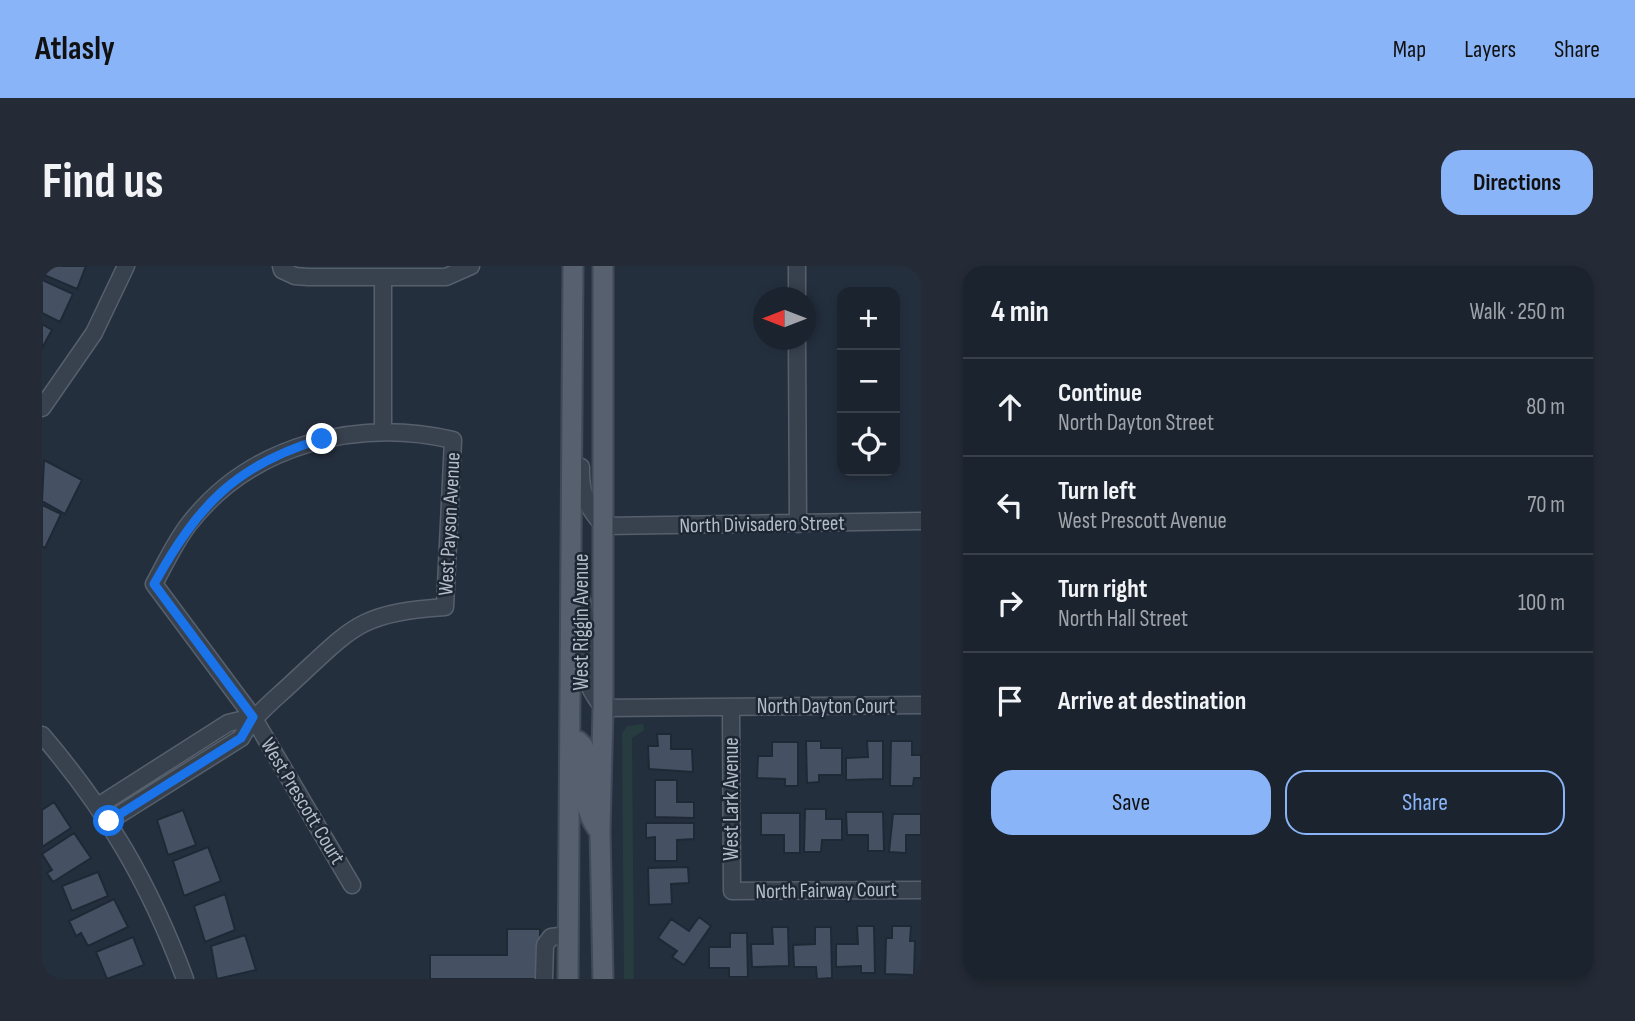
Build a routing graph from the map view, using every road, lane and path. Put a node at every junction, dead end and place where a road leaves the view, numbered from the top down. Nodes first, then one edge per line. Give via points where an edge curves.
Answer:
1 (126, 266) edge
2 (281, 266) edge
3 (471, 266) edge
4 (573, 266) edge
5 (603, 266) edge
6 (797, 266) edge
7 (383, 277) junction
8 (797, 287) edge
9 (797, 350) edge
10 (572, 398) junction
11 (42, 408) edge
12 (383, 432) junction
13 (921, 521) edge
14 (798, 524) junction
15 (604, 526) junction
16 (571, 576) junction
17 (921, 705) edge
18 (731, 707) junction
19 (603, 708) junction
20 (253, 717) junction
21 (42, 736) edge
22 (570, 740) junction
23 (98, 806) junction
24 (109, 821) junction
25 (600, 831) junction
26 (352, 885) dead end
27 (921, 890) edge
28 (732, 891) joint
29 (568, 935) junction
30 (185, 979) edge
31 (544, 979) edge
32 (568, 979) edge
33 (603, 979) edge

1 - 11 street via 94,333
2 - 7 street via 295,276
3 - 7 street via 446,277
4 - 10 main road, West Riggin Avenue
5 - 15 main road, West Riggin Avenue
6 - 8 street
7 - 12 street
9 - 14 street
10 - 15 street via 581,422 580,485
10 - 16 main road, West Riggin Avenue
12 - 20 street, West Prescott Court via 309,443 236,479 188,525 154,584
12 - 20 street, West Payson Avenue via 453,440 445,607 398,612 358,625 332,643
13 - 14 street, North Divisadero Street
14 - 15 street, North Divisadero Street
15 - 19 main road, West Riggin Avenue
16 - 19 street via 580,588 587,621 588,681
16 - 22 main road, West Riggin Avenue
17 - 18 street, North Dayton Court
18 - 19 street, North Dayton Court
18 - 28 street, West Lark Avenue
19 - 25 main road, West Riggin Avenue
20 - 23 street via 228,723
20 - 24 street via 241,738
20 - 26 street, West Prescott Court
21 - 23 street
22 - 25 main road via 583,746 590,818
22 - 29 main road, West Riggin Avenue
23 - 24 street
24 - 30 street via 151,894
25 - 33 main road, West Riggin Avenue
27 - 28 street, North Fairway Court
29 - 31 street via 551,937 545,946
29 - 32 main road, West Riggin Avenue

